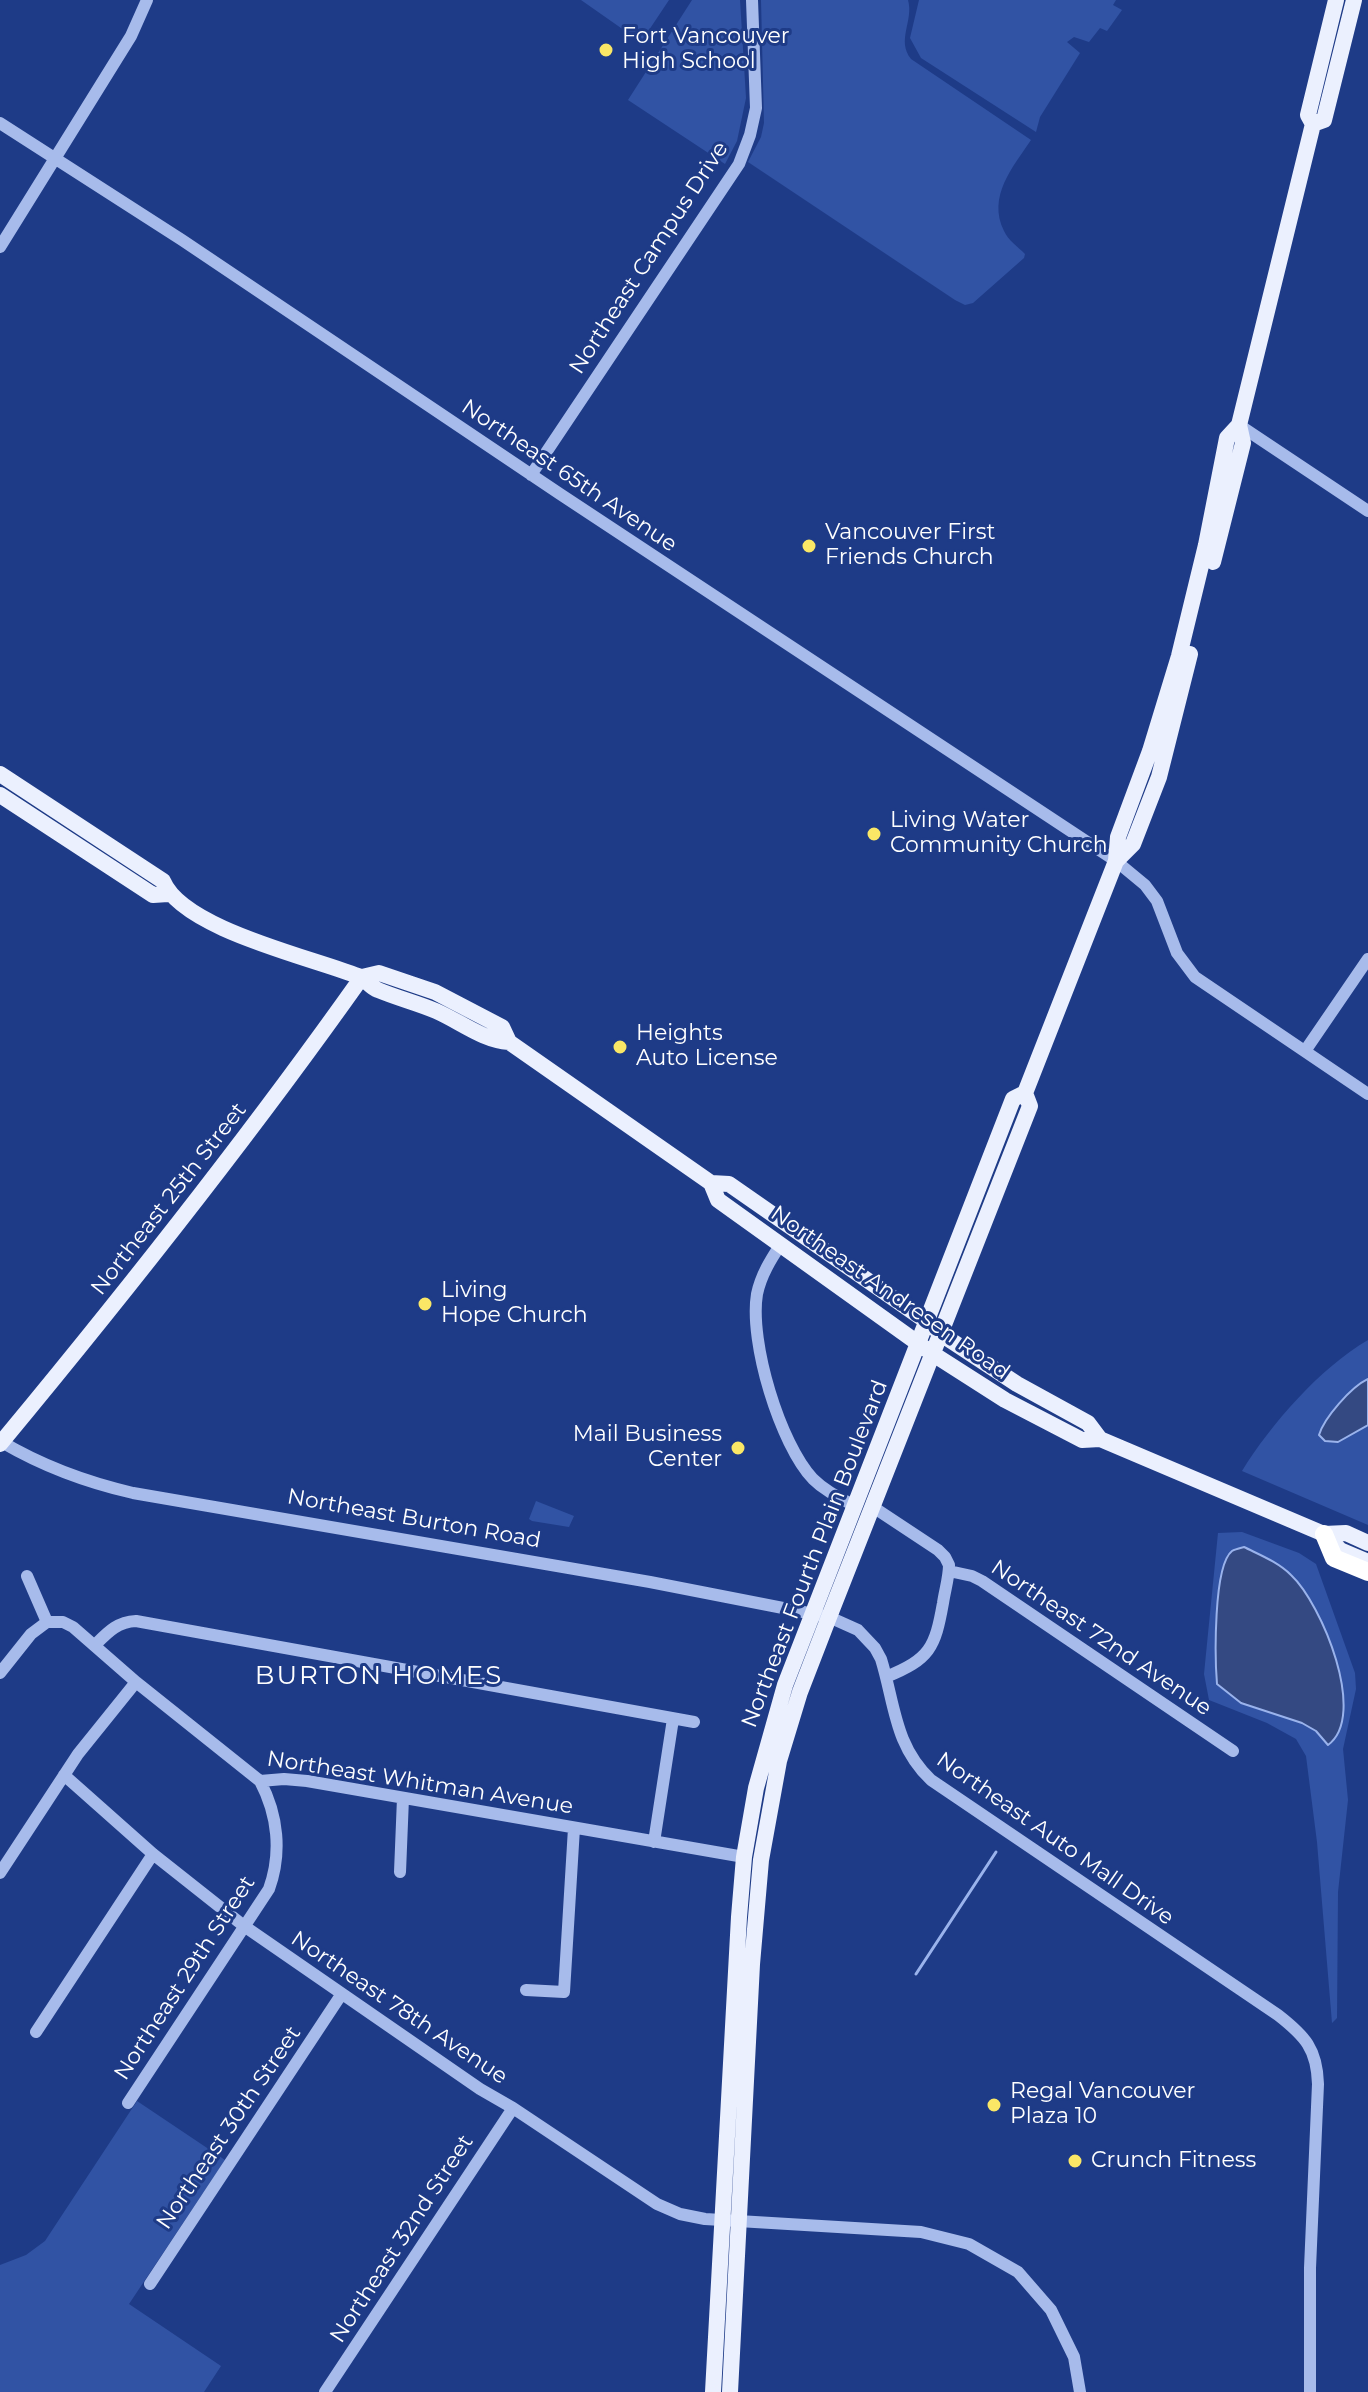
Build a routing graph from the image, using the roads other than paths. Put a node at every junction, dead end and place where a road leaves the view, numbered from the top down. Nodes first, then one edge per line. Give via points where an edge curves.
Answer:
1 (147, 0) edge
2 (752, 0) edge
3 (1336, 0) edge
4 (1354, 0) edge
5 (0, 123) edge
6 (1313, 124) junction
7 (55, 160) junction
8 (0, 247) edge
9 (1239, 425) junction
10 (531, 475) junction
11 (1368, 511) edge
12 (0, 774) edge
13 (0, 795) edge
14 (1116, 861) junction
15 (168, 894) junction
16 (1368, 959) edge
17 (362, 977) junction
18 (1305, 1051) junction
19 (1025, 1093) junction
20 (1368, 1094) edge
21 (711, 1183) junction
22 (718, 1200) junction
23 (781, 1220) junction
24 (781, 1244) junction
25 (828, 1253) junction
26 (926, 1321) junction
27 (941, 1334) junction
28 (919, 1342) junction
29 (933, 1354) junction
30 (1100, 1439) junction
31 (1, 1442) edge
32 (855, 1506) junction
33 (873, 1507) junction
34 (1324, 1534) junction
35 (1368, 1543) edge
36 (1368, 1562) edge
37 (949, 1571) junction
38 (1368, 1572) edge
39 (27, 1576) dead end
40 (820, 1615) junction
41 (47, 1622) junction
42 (95, 1645) junction
43 (0, 1673) edge
44 (886, 1677) junction
45 (136, 1682) junction
46 (673, 1719) junction
47 (694, 1722) dead end
48 (1233, 1751) dead end
49 (64, 1775) junction
50 (260, 1781) junction
51 (403, 1798) junction
52 (574, 1828) junction
53 (654, 1842) junction
54 (153, 1854) junction
55 (744, 1857) junction
56 (400, 1872) dead end
57 (0, 1873) edge
58 (244, 1926) junction
59 (752, 1964) junction
60 (526, 1990) dead end
61 (341, 1995) junction
62 (36, 2032) dead end
63 (128, 2103) dead end
64 (513, 2108) junction
65 (731, 2220) junction
66 (150, 2284) dead end
67 (325, 2392) edge
68 (713, 2392) edge
69 (730, 2392) edge
70 (1080, 2392) edge
71 (1310, 2392) edge

1 - 7 street via 131,36
2 - 10 street, Northeast Campus Drive via 756,108 739,164
3 - 6 main road, Northeast Fourth Plain Boulevard via 1308,115
4 - 6 main road, Northeast Fourth Plain Boulevard via 1324,120
5 - 7 street, Northeast 65th Avenue
6 - 9 main road, Northeast Fourth Plain Boulevard
7 - 8 street
7 - 10 street, Northeast 65th Avenue
9 - 11 street
9 - 14 main road, Northeast Fourth Plain Boulevard via 1227,438 1179,656 1118,837
10 - 14 street, Northeast 65th Avenue
12 - 15 main road, Northeast Andresen Road via 163,881
13 - 15 main road, Northeast Andresen Road via 153,895
14 - 18 street, Northeast 65th Avenue via 1157,901 1177,953 1195,977
14 - 19 main road, Northeast Fourth Plain Boulevard
15 - 17 main road, Northeast Andresen Road via 252,941
16 - 18 street
17 - 21 main road, Northeast Andresen Road via 379,973 435,992 502,1027 509,1042
17 - 31 main road, Northeast 25th Street via 140,1274
18 - 20 street, Northeast 65th Avenue
19 - 26 main road, Northeast Fourth Plain Boulevard via 1013,1099
19 - 27 main road, Northeast Fourth Plain Boulevard via 1030,1106
21 - 22 main road
21 - 23 main road, Northeast Andresen Road via 729,1184
22 - 23 main road via 735,1200 771,1224
22 - 24 main road, Northeast Andresen Road
23 - 25 main road, Northeast Andresen Road
24 - 25 main road via 790,1238 811,1253
24 - 28 main road, Northeast Andresen Road
24 - 32 street via 757,1295 769,1391 808,1473
25 - 26 main road, Northeast Andresen Road
26 - 27 main road, Northeast Andresen Road
26 - 28 main road, Northeast Fourth Plain Boulevard
27 - 29 main road, Northeast Fourth Plain Boulevard
27 - 30 main road, Northeast Andresen Road via 1088,1423
28 - 29 main road, Northeast Andresen Road
28 - 32 main road, Northeast Fourth Plain Boulevard
29 - 30 main road, Northeast Andresen Road via 1058,1429 1082,1440
29 - 33 main road, Northeast Fourth Plain Boulevard
30 - 34 main road, Northeast Andresen Road
31 - 40 street, Northeast Burton Road via 63,1472 133,1493
32 - 40 main road, Northeast Fourth Plain Boulevard
33 - 37 street via 944,1555
33 - 40 main road, Northeast Fourth Plain Boulevard
34 - 35 main road, Northeast Andresen Road via 1346,1533
34 - 36 main road, Northeast Andresen Road via 1340,1550
34 - 38 highway via 1334,1558
37 - 44 street via 932,1647 913,1666
37 - 48 street, Northeast 72nd Avenue via 982,1581
39 - 41 street
40 - 44 street, Northeast Auto Mall Drive via 845,1623 868,1640
40 - 55 main road, Northeast Fourth Plain Boulevard via 785,1685 764,1754
40 - 59 main road, Northeast Fourth Plain Boulevard via 771,1795
41 - 42 street, Northeast Whitman Avenue via 63,1622
41 - 43 street
42 - 45 street, Northeast Whitman Avenue
42 - 46 street via 123,1621 136,1621
44 - 71 street, Northeast Auto Mall Drive via 903,1743 915,1765 936,1785 1278,2015 1297,2029 1315,2055
45 - 49 street
45 - 50 street, Northeast Whitman Avenue
46 - 47 street
46 - 53 street
49 - 54 street, Northeast 78th Avenue
49 - 57 street
50 - 51 street, Northeast Whitman Avenue via 307,1781
50 - 58 street, Northeast 29th Street via 269,1798 276,1863 269,1889
51 - 52 street, Northeast Whitman Avenue
51 - 56 street
52 - 53 street, Northeast Whitman Avenue
52 - 60 street via 570,1984 564,1992
53 - 55 street, Northeast Whitman Avenue
54 - 58 street, Northeast 78th Avenue
54 - 62 street
55 - 59 main road via 751,1864 746,1952
55 - 65 main road, Northeast Fourth Plain Boulevard
58 - 61 street, Northeast 78th Avenue
58 - 63 street, Northeast 29th Street
59 - 65 main road, Northeast Fourth Plain Boulevard
61 - 64 street, Northeast 78th Avenue
61 - 66 street, Northeast 30th Street
64 - 65 street, Northeast 78th Avenue via 657,2204 690,2217
64 - 67 street, Northeast 32nd Street
65 - 68 main road, Northeast Fourth Plain Boulevard
65 - 69 main road, Northeast Fourth Plain Boulevard
65 - 70 street, Northeast 78th Avenue via 921,2232 969,2244 1018,2272 1051,2310 1074,2357

